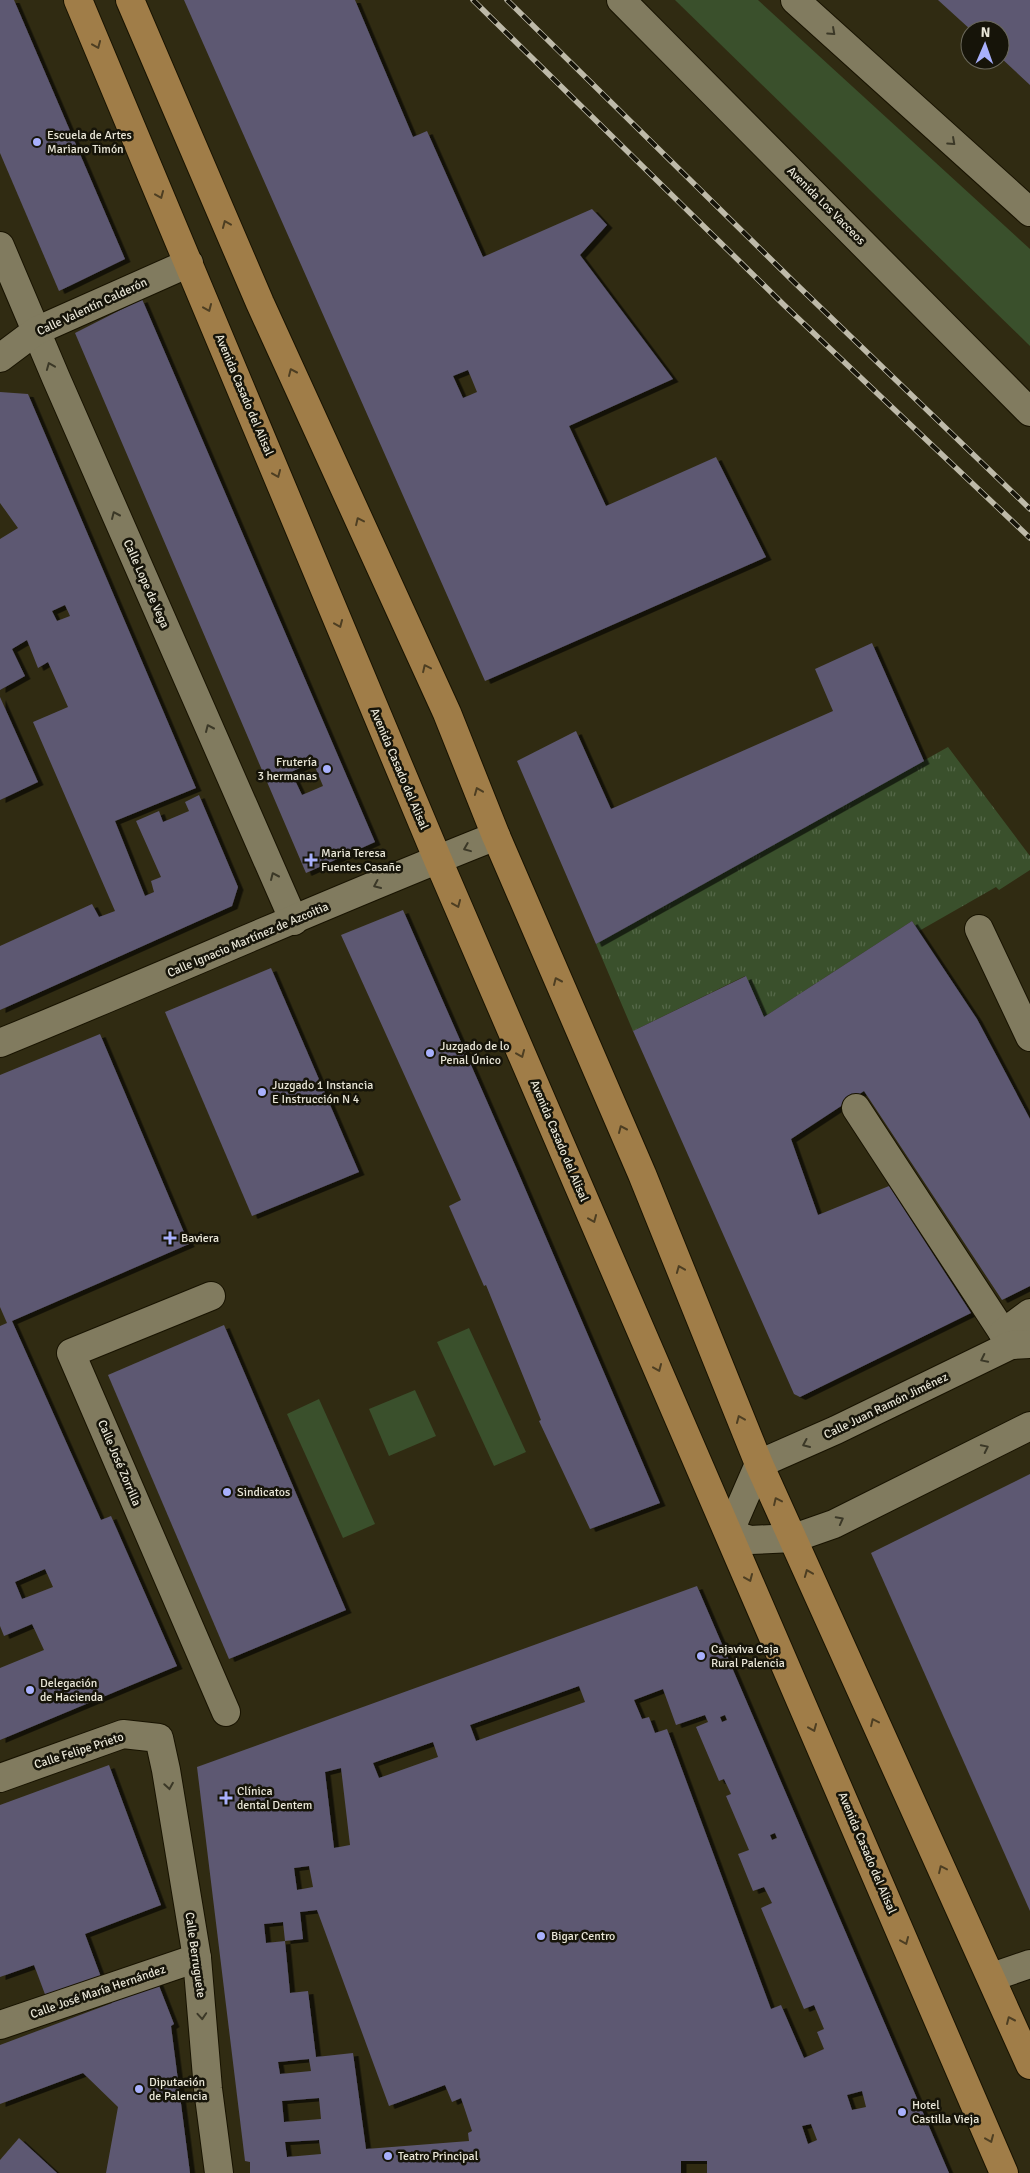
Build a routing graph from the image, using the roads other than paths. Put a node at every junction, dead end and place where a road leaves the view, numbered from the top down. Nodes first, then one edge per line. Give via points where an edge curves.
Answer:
1 (78, 0) edge
2 (130, 0) edge
3 (621, 0) edge
4 (795, 0) edge
5 (1030, 212) edge
6 (0, 246) edge
7 (189, 263) junction
8 (36, 331) junction
9 (0, 358) edge
10 (1030, 412) edge
11 (496, 836) junction
12 (438, 860) junction
13 (294, 921) junction
14 (979, 929) dead end
15 (1030, 1036) edge
16 (0, 1043) edge
17 (856, 1108) dead end
18 (211, 1296) dead end
19 (1030, 1313) edge
20 (1015, 1341) edge
21 (1030, 1426) edge
22 (759, 1464) junction
23 (729, 1534) junction
24 (794, 1538) junction
25 (226, 1712) dead end
26 (159, 1738) joint
27 (0, 1778) edge
28 (197, 1958) junction
29 (1030, 1964) edge
30 (992, 1977) junction
31 (0, 2026) edge
32 (1030, 2065) edge
33 (219, 2173) edge
34 (1004, 2173) edge

1 -> 7 main road, Avenida Casado del Alisal
11 -> 2 main road via 446,713 260,303
3 - 10 street, Avenida Los Vacceos
4 -> 5 street
6 - 8 street, Calle Lope de Vega
7 - 8 street, Calle Valentín Calderón
7 -> 12 main road, Avenida Casado del Alisal
8 - 9 street, Calle Valentín Calderón
13 -> 8 street, Calle Lope de Vega
11 -> 12 street, Calle Ignacio Martínez de Azcoitia
22 -> 11 main road via 642,1174
12 -> 13 street, Calle Ignacio Martínez de Azcoitia
12 -> 23 main road, Avenida Casado del Alisal
13 - 16 street, Calle Ignacio Martínez de Azcoitia
14 - 15 street
17 - 20 street
18 - 25 street, Calle José Zorrilla via 71,1353
19 - 20 street, Calle Juan Ramón Jiménez
20 -> 22 street, Calle Juan Ramón Jiménez via 836,1430
24 -> 21 street via 834,1524
22 - 23 street
24 -> 22 main road
23 - 24 street via 750,1540
23 -> 34 main road, Avenida Casado del Alisal
30 -> 24 main road via 831,1627
26 - 27 street, Calle Felipe Prieto via 123,1734
26 -> 28 street, Calle Berruguete
28 - 31 street, Calle José María Hernández
28 -> 33 street, Calle Berruguete
29 - 30 street
32 -> 30 main road

